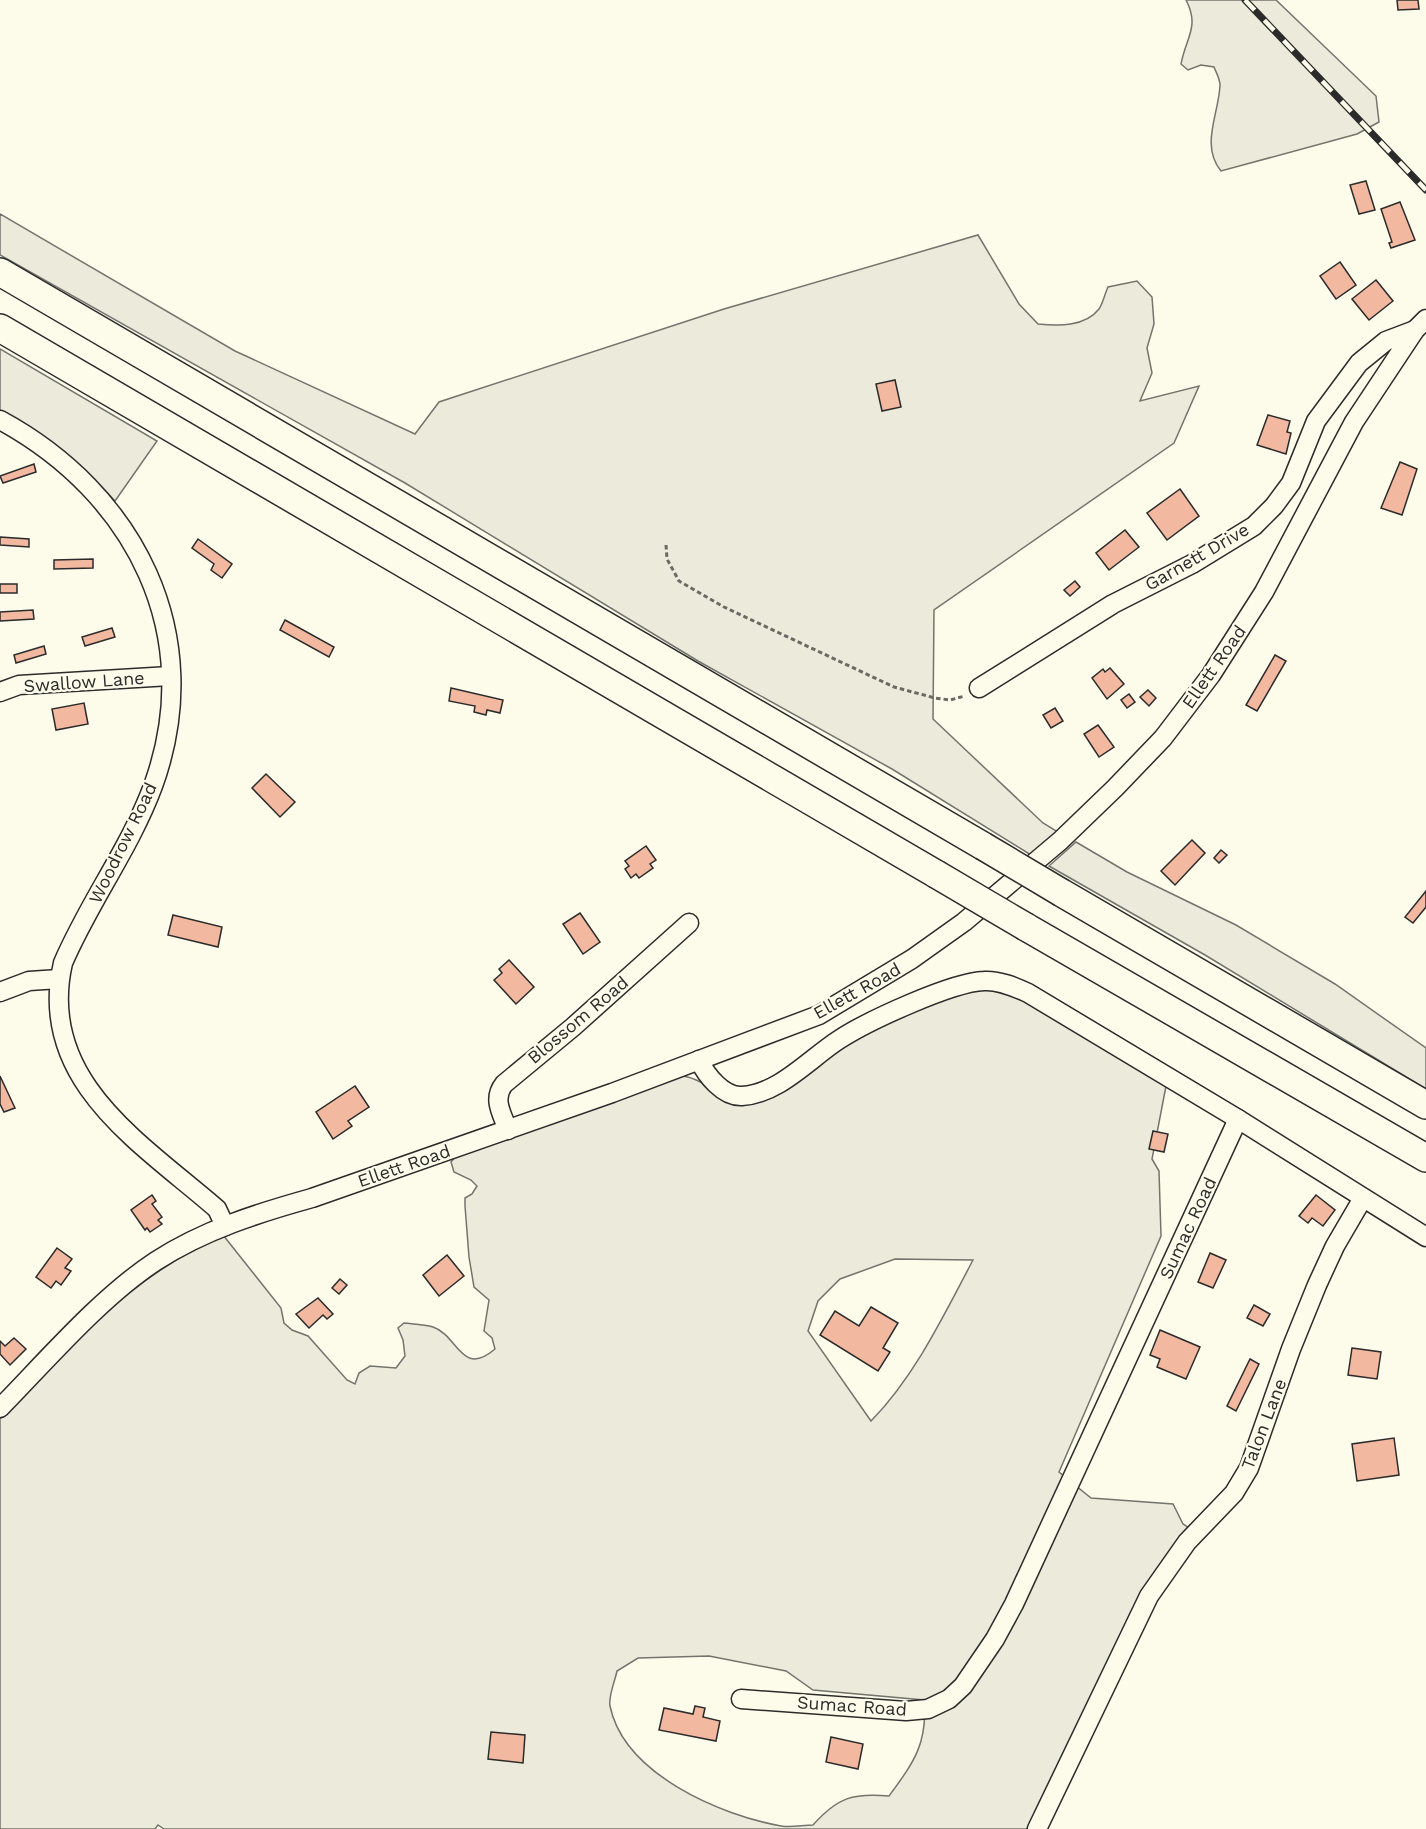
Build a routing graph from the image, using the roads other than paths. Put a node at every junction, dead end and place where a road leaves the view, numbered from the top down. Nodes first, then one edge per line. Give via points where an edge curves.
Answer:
1 (0, 272) edge
2 (1420, 325) edge
3 (0, 328) edge
4 (0, 420) edge
5 (170, 676) junction
6 (979, 688) road end
7 (0, 692) edge
8 (689, 923) dead end
9 (59, 979) junction
10 (0, 992) edge
11 (699, 1060) junction
12 (1426, 1105) edge
13 (1238, 1119) junction
14 (508, 1130) junction
15 (1426, 1158) edge
16 (1363, 1198) junction
17 (225, 1226) junction
18 (1426, 1237) edge
19 (0, 1408) edge
20 (741, 1699) dead end
21 (1037, 1829) edge

1 - 12 highway, bridge
2 - 6 street, Garnett Drive via 1386,341 1359,363 1316,421 1291,483 1254,525 1208,555 1113,604
2 - 11 street, Ellett Road via 1354,422 1264,592 1211,675 1163,738 1115,788 1060,842 964,922 912,959 819,1015
3 - 15 highway, bridge
4 - 5 street, Woodrow Road via 40,443 81,476 129,537 159,601
5 - 7 street, Swallow Lane via 19,685
5 - 9 street, Woodrow Road via 166,739 153,784 128,840 72,942
8 - 14 street, Blossom Road via 573,1028 504,1084 498,1102
9 - 10 street via 29,981
9 - 17 street, Woodrow Road via 60,1030 77,1074 105,1111 217,1209
11 - 13 street via 706,1075 720,1088 739,1096 756,1094 851,1033 956,987 984,981 1028,993
11 - 14 street, Ellett Road
13 - 16 street
13 - 20 street, Sumac Road via 1014,1604 963,1686 949,1700 928,1709 906,1711
14 - 17 street, Ellett Road
16 - 18 street
16 - 21 street, Talon Lane via 1317,1285 1249,1468 1234,1492 1187,1542 1149,1596
17 - 19 street, Ellett Road via 155,1262 111,1298

